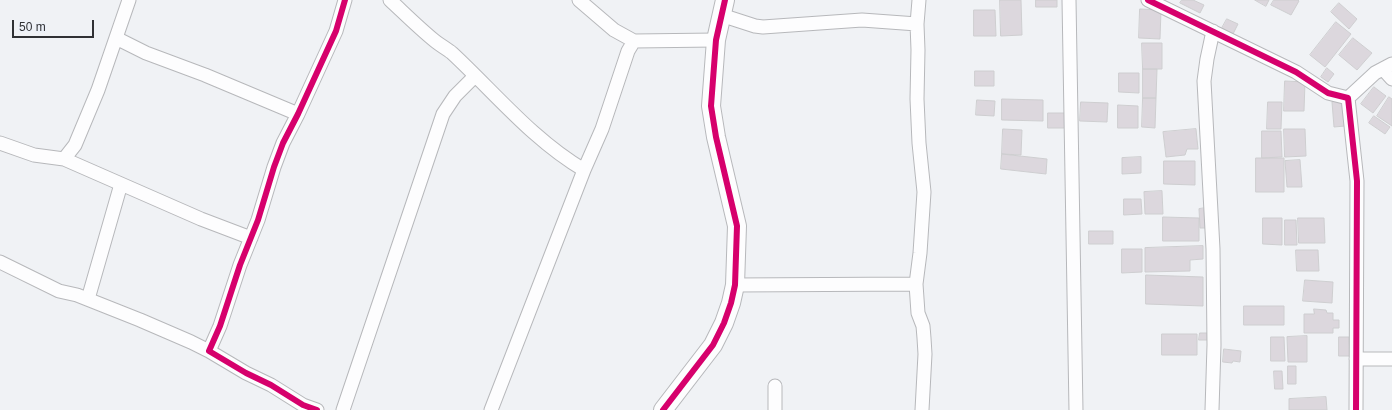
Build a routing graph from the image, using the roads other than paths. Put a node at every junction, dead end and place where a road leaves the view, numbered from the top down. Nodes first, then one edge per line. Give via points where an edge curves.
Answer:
1 (130, 0) edge
2 (345, 0) edge
3 (390, 0) edge
4 (579, 0) edge
5 (919, 0) edge
6 (1069, 0) edge
7 (1148, 0) edge
8 (723, 7) edge
9 (917, 24) junction
10 (1213, 31) junction
11 (116, 38) junction
12 (634, 40) junction
13 (716, 40) junction
14 (1387, 66) edge
15 (475, 76) junction
16 (1392, 79) edge
17 (1348, 98) junction
18 (298, 114) junction
19 (0, 143) edge
20 (64, 159) junction
21 (584, 170) junction
22 (121, 184) junction
23 (251, 238) junction
24 (1, 266) edge
25 (916, 284) junction
26 (735, 285) junction
27 (88, 299) junction
28 (209, 351) junction
29 (1356, 359) junction
30 (1392, 359) edge
31 (775, 386) dead end
32 (318, 410) edge
33 (343, 410) edge
34 (491, 410) edge
35 (663, 410) edge
36 (775, 410) edge
37 (922, 410) edge
38 (1076, 410) edge
39 (1212, 410) edge
40 (1356, 410) edge

1 - 11 street
2 - 18 street via 336,31
3 - 15 street
4 - 12 street via 614,30
5 - 9 street
6 - 38 street
7 - 10 street
8 - 9 street via 755,26 763,27 862,20
8 - 13 street
9 - 25 street via 917,107 924,192
10 - 17 street via 1296,72 1328,92
10 - 39 street via 1204,81 1212,249
11 - 18 street via 146,53
11 - 20 street via 75,144
12 - 13 street
12 - 21 street via 602,130
13 - 26 street via 711,106 737,226
14 - 16 street
14 - 17 street via 1374,73
15 - 21 street via 536,134
15 - 33 street via 455,96 444,114
17 - 29 street via 1357,181
18 - 23 street via 283,143
19 - 20 street via 34,155
20 - 22 street
21 - 34 street
22 - 23 street
22 - 27 street
23 - 28 street
24 - 27 street via 59,291
25 - 26 street
25 - 37 street via 925,354
26 - 35 street via 724,324 713,345
27 - 28 street
28 - 32 street via 303,405
29 - 30 street
29 - 40 street
31 - 36 street

